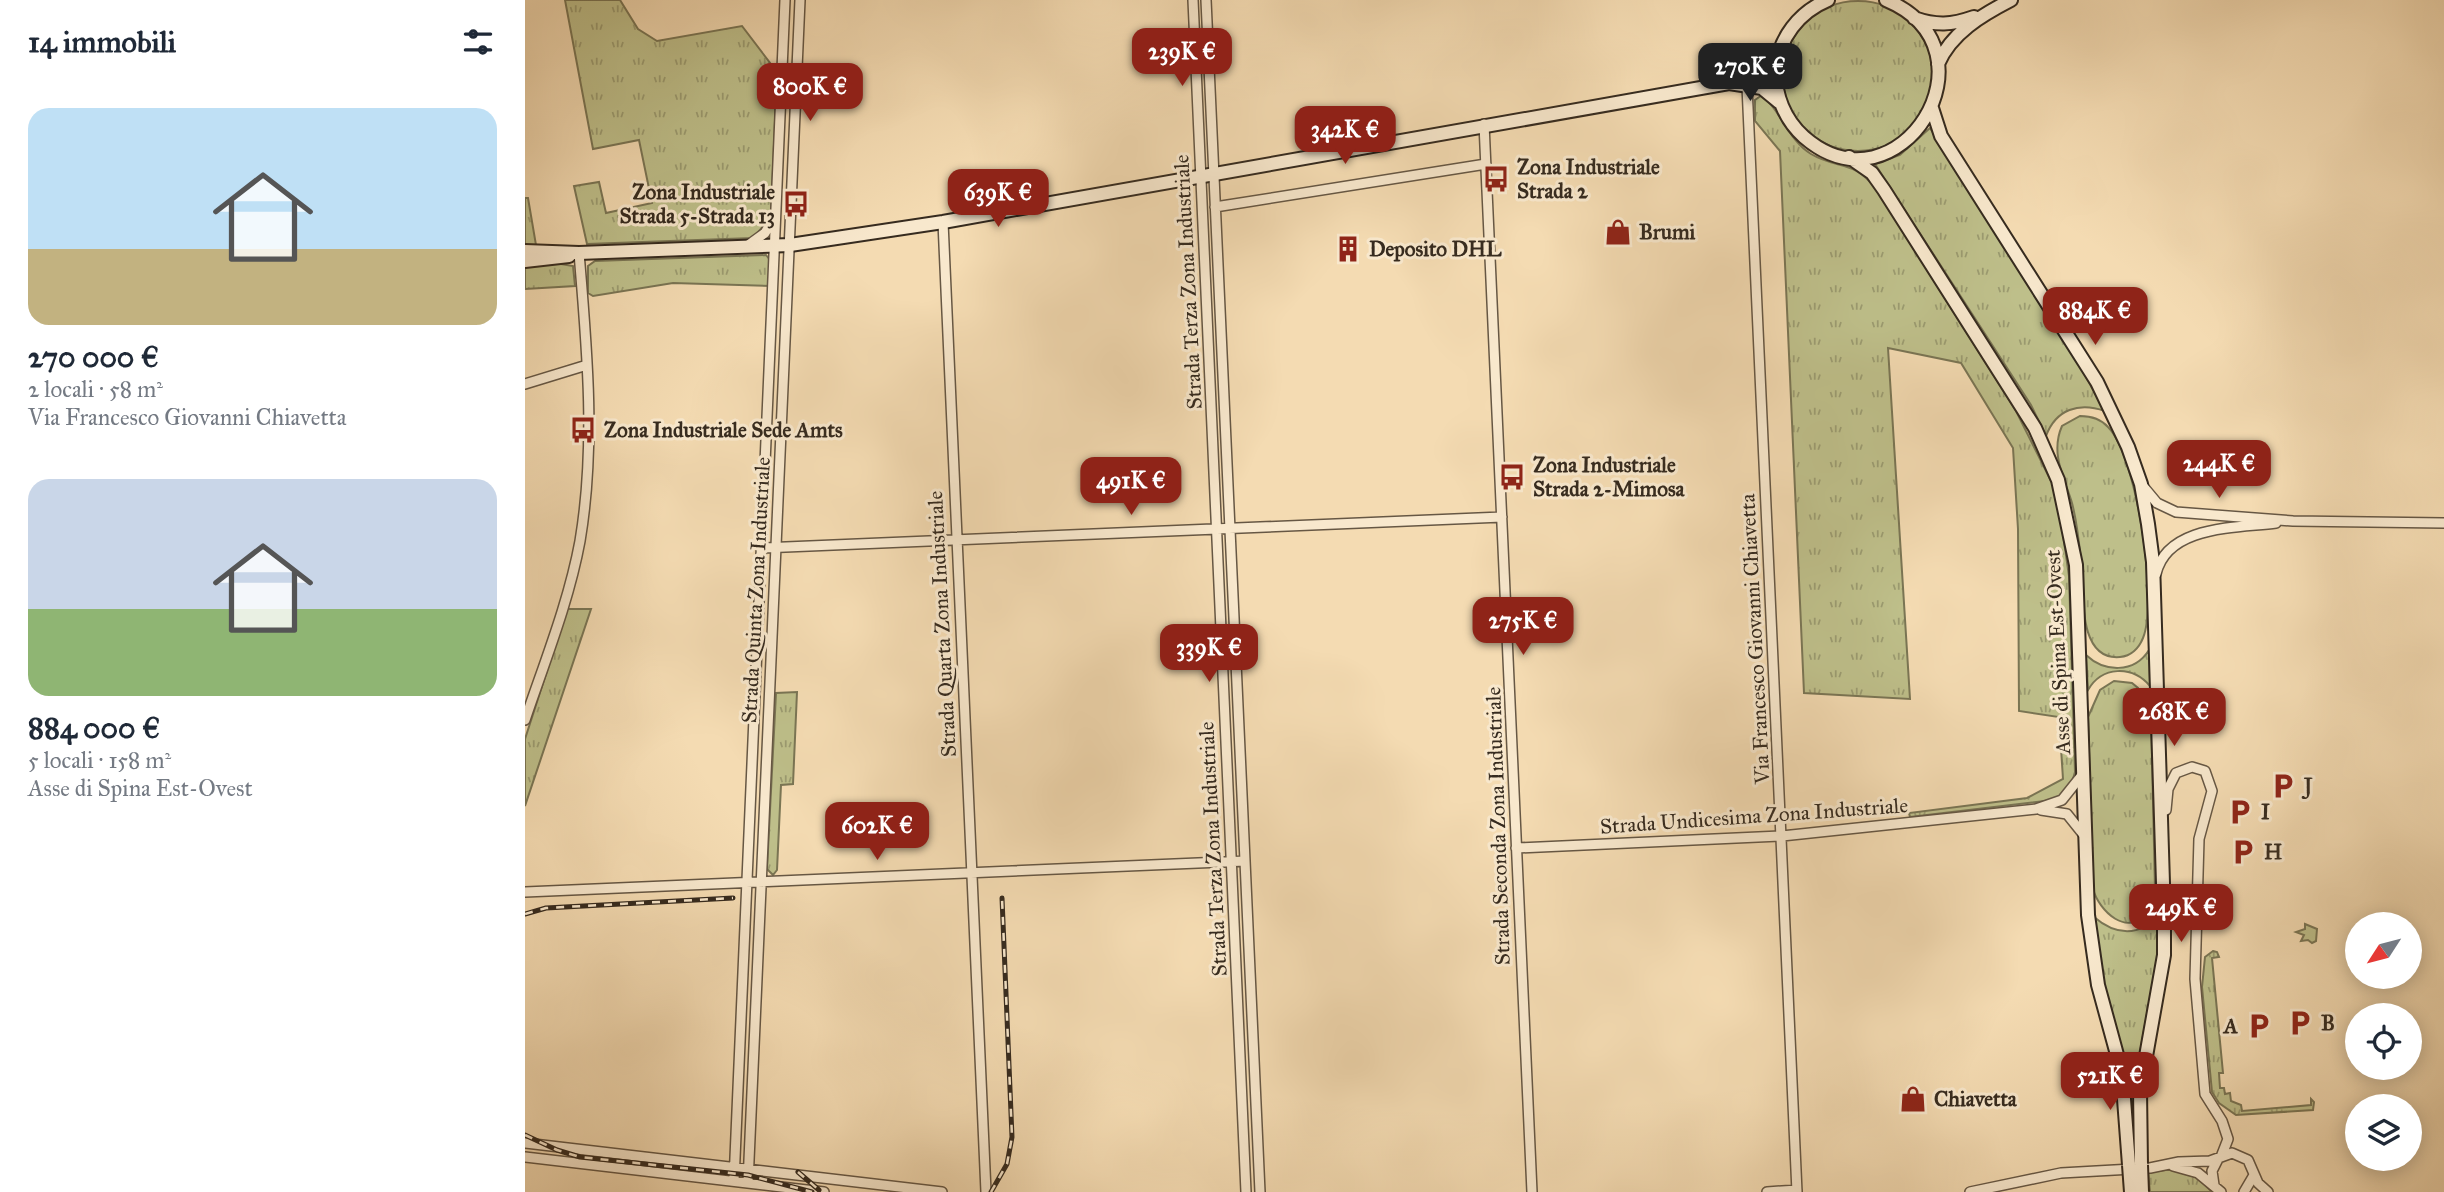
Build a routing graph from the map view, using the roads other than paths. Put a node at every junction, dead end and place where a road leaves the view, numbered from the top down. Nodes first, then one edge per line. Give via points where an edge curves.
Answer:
1 (785, 0) edge
2 (800, 0) edge
3 (1193, 0) edge
4 (1206, 0) edge
5 (1811, 0) edge
6 (1828, 0) edge
7 (1886, 0) edge
8 (2011, 0) edge
9 (1988, 12) junction
10 (1801, 17) junction
11 (1914, 18) junction
12 (1781, 49) junction
13 (1938, 64) junction
14 (1729, 83) junction
15 (1747, 86) junction
16 (1782, 106) junction
17 (1932, 108) junction
18 (1484, 124) junction
19 (1849, 157) junction
20 (1486, 164) junction
21 (1214, 172) junction
22 (1200, 175) junction
23 (1215, 207) junction
24 (776, 211) junction
25 (943, 222) junction
26 (790, 245) junction
27 (776, 246) junction
28 (745, 247) junction
29 (525, 251) edge
30 (579, 253) junction
31 (525, 261) edge
32 (1205, 296) junction
33 (1219, 297) junction
34 (586, 365) junction
35 (525, 384) edge
36 (2141, 484) junction
37 (1502, 517) junction
38 (2293, 521) junction
39 (2444, 523) edge
40 (1232, 528) junction
41 (1217, 529) junction
42 (955, 540) junction
43 (776, 547) junction
44 (761, 548) junction
45 (2154, 593) junction
46 (759, 603) junction
47 (773, 603) junction
48 (1223, 678) junction
49 (1238, 678) junction
50 (525, 720) edge
51 (2083, 774) junction
52 (2036, 809) junction
53 (1781, 836) junction
54 (2086, 840) junction
55 (1516, 848) junction
56 (1245, 861) junction
57 (1231, 862) junction
58 (972, 873) junction
59 (2162, 881) junction
60 (761, 882) junction
61 (747, 883) junction
62 (525, 892) edge
63 (1233, 906) junction
64 (1247, 906) junction
65 (740, 1040) junction
66 (754, 1040) junction
67 (1255, 1098) junction
68 (1242, 1099) junction
69 (525, 1143) edge
70 (571, 1149) junction
71 (525, 1157) edge
72 (2219, 1158) junction
73 (570, 1163) junction
74 (2135, 1165) junction
75 (2161, 1165) junction
76 (735, 1168) junction
77 (748, 1170) junction
78 (1246, 1175) junction
79 (1259, 1175) junction
80 (2254, 1175) junction
81 (734, 1181) junction
82 (748, 1182) junction
83 (2217, 1188) edge
84 (907, 1190) edge
85 (1797, 1191) edge
86 (824, 1192) edge
87 (938, 1192) edge
88 (986, 1192) edge
89 (1246, 1192) edge
90 (1260, 1192) edge
91 (1532, 1192) edge
92 (1767, 1192) edge
93 (1970, 1192) edge
94 (2130, 1192) edge
95 (2142, 1192) edge
96 (2245, 1192) edge
97 (2268, 1192) edge

1 - 24 street, Strada Quinta Zona Industriale
2 - 26 street, Strada Quinta Zona Industriale
3 - 22 street, Strada Terza Zona Industriale
4 - 21 street, Strada Terza Zona Industriale
5 - 10 main road
6 - 10 main road
7 - 11 main road
8 - 9 main road
9 - 11 main road via 1951,25
9 - 13 main road via 1956,37
10 - 12 main road
11 - 13 main road via 1930,39
12 - 14 main road via 1766,64
12 - 16 main road via 1776,74
13 - 17 main road
14 - 15 main road
14 - 18 main road
15 - 16 main road via 1762,88
15 - 53 street, Via Francesco Giovanni Chiavetta
16 - 19 main road via 1809,141
17 - 19 main road via 1918,130 1899,146 1875,155
17 - 36 main road via 1941,136 2115,414
18 - 20 street, Strada Seconda Zona Industriale
18 - 21 main road
19 - 51 main road, Asse di Spina Est-Ovest via 1872,173 1892,201 2035,428 2058,480 2076,565
20 - 23 street
20 - 37 street, Strada Seconda Zona Industriale
21 - 22 main road
21 - 23 street, Strada Terza Zona Industriale
22 - 25 main road
22 - 32 street, Strada Terza Zona Industriale
23 - 33 street, Strada Terza Zona Industriale
24 - 27 street, Strada Quinta Zona Industriale
24 - 28 street via 769,229
25 - 26 main road
25 - 42 street, Strada Quarta Zona Industriale
26 - 27 main road
26 - 43 street, Strada Quinta Zona Industriale
27 - 28 main road
27 - 44 street, Strada Quinta Zona Industriale
28 - 30 main road
29 - 30 main road
30 - 31 main road
30 - 34 street
32 - 33 street
32 - 41 street, Strada Terza Zona Industriale
33 - 40 street, Strada Terza Zona Industriale
34 - 35 street
34 - 50 street via 589,459 579,543
36 - 38 street via 2168,510
36 - 45 main road
37 - 40 street
37 - 55 street, Strada Seconda Zona Industriale
38 - 39 street
38 - 45 street via 2220,529 2175,545 2161,559
40 - 41 street
40 - 49 street, Strada Terza Zona Industriale
41 - 42 street
41 - 48 street, Strada Terza Zona Industriale
42 - 43 street
42 - 58 street, Strada Quarta Zona Industriale
43 - 44 street
43 - 47 street, Strada Quinta Zona Industriale
44 - 46 street, Strada Quinta Zona Industriale
45 - 59 main road
46 - 47 street
46 - 61 street, Strada Quinta Zona Industriale
47 - 60 street, Strada Quinta Zona Industriale
48 - 49 street
48 - 57 street, Strada Terza Zona Industriale
49 - 56 street, Strada Terza Zona Industriale
51 - 52 street via 2062,800
51 - 54 main road, Asse di Spina Est-Ovest
52 - 53 street, Strada Undicesima Zona Industriale
52 - 54 street via 2067,814
53 - 55 street, Strada Undicesima Zona Industriale
53 - 85 street, Via Francesco Giovanni Chiavetta
54 - 74 main road, Asse di Spina Est-Ovest via 2091,953 2122,1073
55 - 91 street, Strada Seconda Zona Industriale
56 - 57 street
56 - 64 street, Strada Terza Zona Industriale
57 - 58 street
57 - 63 street, Strada Terza Zona Industriale
58 - 60 street
58 - 88 street, Strada Quarta Zona Industriale
59 - 72 street via 2168,855 2168,789 2182,768 2199,768 2213,790 2199,839 2196,1006 2205,1094 2228,1139
59 - 74 main road via 2164,954 2140,1090
60 - 61 street
60 - 66 street, Strada Quinta Zona Industriale
61 - 62 street
61 - 65 street, Strada Quinta Zona Industriale
63 - 64 street
63 - 68 street, Strada Terza Zona Industriale
64 - 67 street, Strada Terza Zona Industriale
65 - 66 street
65 - 76 street, Strada Quinta Zona Industriale
66 - 77 street, Strada Quinta Zona Industriale
67 - 68 street
67 - 79 street, Strada Terza Zona Industriale
68 - 78 street, Strada Terza Zona Industriale
69 - 70 street
70 - 73 street
70 - 76 street
71 - 73 street
72 - 75 street
72 - 80 street via 2232,1153 2243,1156
72 - 83 street via 2211,1171
73 - 81 street
74 - 94 main road, bridge
74 - 95 main road, bridge
75 - 83 street via 2198,1172
75 - 93 street via 2061,1173
76 - 77 street
76 - 81 street, Strada Quinta Zona Industriale
77 - 82 street, Strada Quinta Zona Industriale
77 - 84 street
78 - 79 street
78 - 89 street, Strada Terza Zona Industriale
79 - 90 street, Strada Terza Zona Industriale
80 - 96 street
80 - 97 street
81 - 82 street
82 - 86 street
84 - 87 street
85 - 92 street

